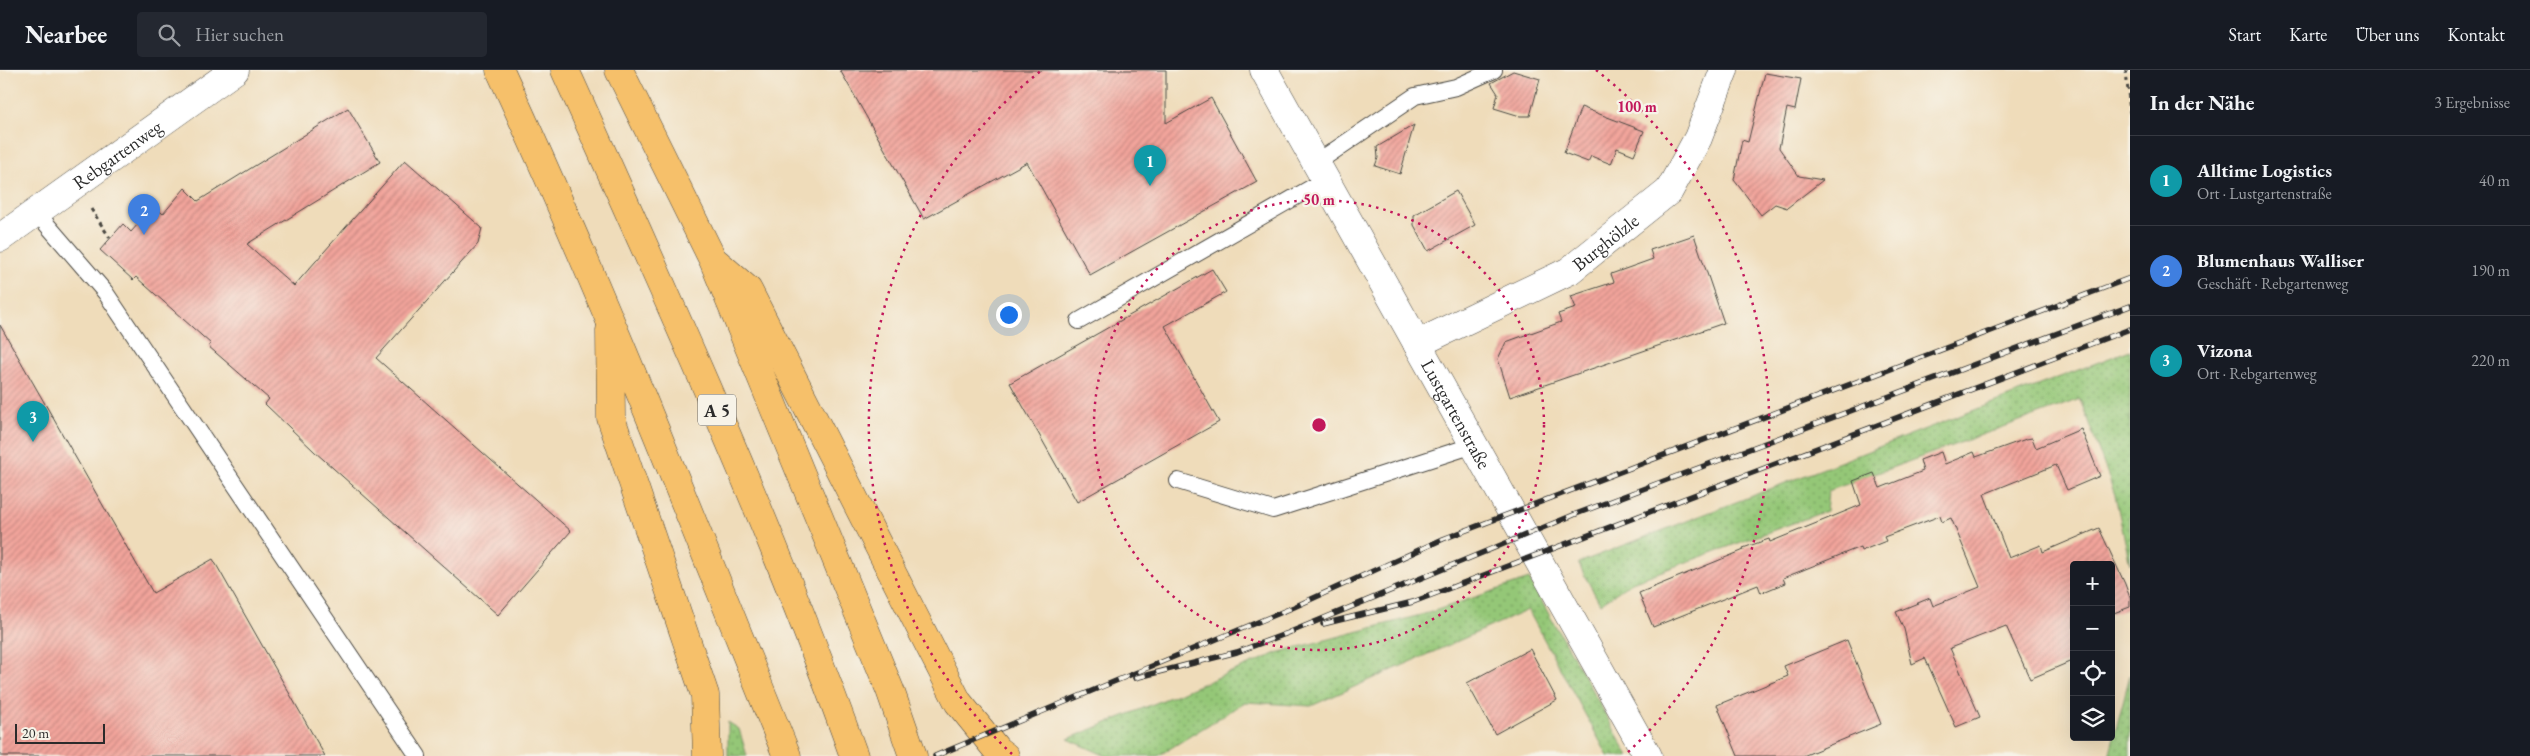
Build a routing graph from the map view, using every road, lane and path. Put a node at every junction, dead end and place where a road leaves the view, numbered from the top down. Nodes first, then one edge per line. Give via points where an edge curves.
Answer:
1 (235, 70) edge
2 (500, 70) edge
3 (565, 70) edge
4 (619, 70) edge
5 (1264, 70) edge
6 (1494, 70) edge
7 (1724, 70) edge
8 (2126, 70) edge
9 (2130, 114) edge
10 (1321, 172) junction
11 (36, 212) junction
12 (0, 238) edge
13 (713, 260) junction
14 (610, 317) junction
15 (1080, 321) dead end
16 (1417, 344) junction
17 (1474, 445) junction
18 (1178, 481) dead end
19 (418, 756) edge
20 (707, 756) edge
21 (787, 756) edge
22 (854, 756) edge
23 (913, 756) edge
24 (1005, 756) edge
25 (1648, 756) edge

1 - 11 street, Rebgartenweg
2 - 14 highway
3 - 22 highway, A 5 via 713,399
4 - 13 highway
5 - 10 street, Lustgartenstraße
6 - 10 lane via 1456,87 1415,96
7 - 16 street, Burghölzle via 1698,138 1669,192 1569,271
8 - 9 path
10 - 15 lane
10 - 16 street, Lustgartenstraße
11 - 12 street, Rebgartenweg
11 - 19 lane via 105,292
13 - 23 highway via 890,690
13 - 24 highway via 748,290 958,702
14 - 20 highway via 611,418 705,695
14 - 21 highway
16 - 17 street, Lustgartenstraße
17 - 18 lane via 1272,510
17 - 25 street, Lustgartenstraße

